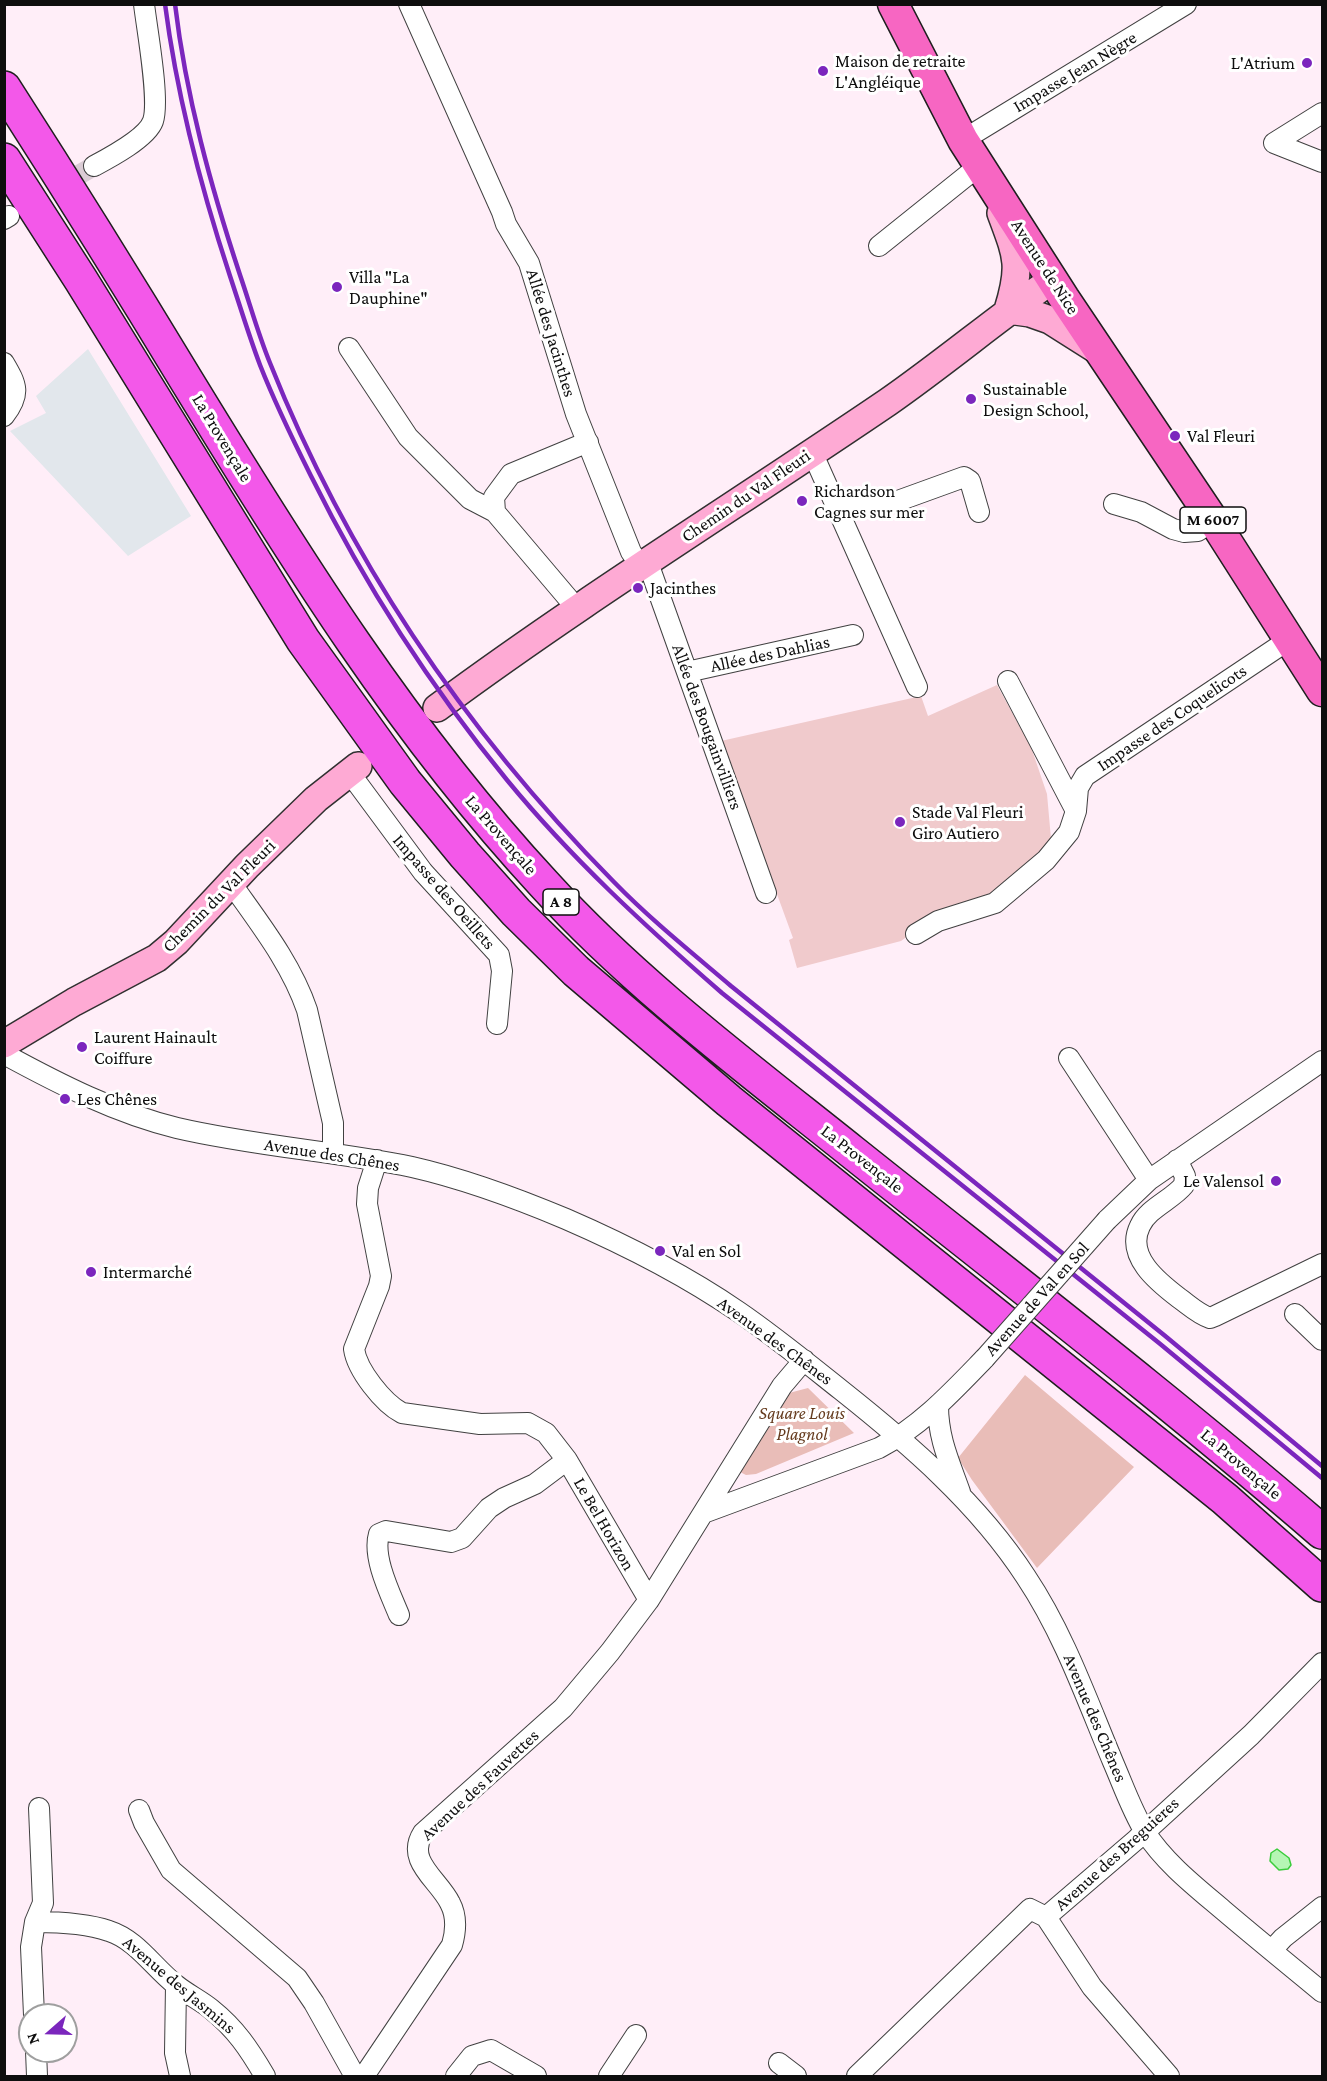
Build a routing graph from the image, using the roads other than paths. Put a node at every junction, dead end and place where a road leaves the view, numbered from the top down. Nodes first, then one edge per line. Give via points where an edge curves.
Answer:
1 (144, 4) edge
2 (409, 4) edge
3 (892, 4) edge
4 (1186, 4) edge
5 (4, 88) edge
6 (1323, 113) edge
7 (963, 140) junction
8 (4, 160) edge
9 (1323, 162) edge
10 (94, 166) tunnel mouth
11 (985, 173) junction
12 (879, 246) dead end
13 (1052, 280) junction
14 (1008, 310) junction
15 (349, 348) dead end
16 (1101, 352) junction
17 (4, 363) edge
18 (4, 416) edge
19 (588, 442) junction
20 (812, 452) junction
21 (1114, 504) dead end
22 (838, 511) junction
23 (495, 512) junction
24 (979, 512) dead end
25 (1214, 520) junction
26 (644, 565) junction
27 (578, 610) junction
28 (853, 635) dead end
29 (1290, 639) junction
30 (687, 672) junction
31 (1008, 681) dead end
32 (917, 687) dead end
33 (1323, 690) edge
34 (437, 708) dead end
35 (354, 769) joint
36 (1076, 811) junction
37 (231, 883) junction
38 (766, 893) dead end
39 (915, 934) dead end
40 (497, 1024) dead end
41 (4, 1044) edge
42 (4, 1054) edge
43 (1069, 1058) dead end
44 (1323, 1061) edge
45 (333, 1152) junction
46 (376, 1160) junction
47 (1177, 1160) junction
48 (1149, 1180) junction
49 (1323, 1264) edge
50 (1295, 1314) dead end
51 (1323, 1340) edge
52 (804, 1360) junction
53 (938, 1405) junction
54 (898, 1438) junction
55 (567, 1460) junction
56 (962, 1497) junction
57 (706, 1512) junction
58 (1323, 1532) edge
59 (1323, 1585) edge
60 (649, 1600) junction
61 (399, 1615) dead end
62 (1323, 1663) edge
63 (39, 1808) dead end
64 (139, 1810) dead end
65 (1144, 1831) junction
66 (1323, 1907) edge
67 (1046, 1917) junction
68 (35, 1922) junction
69 (1272, 1950) junction
70 (176, 1985) junction
71 (1323, 1992) edge
72 (34, 2003) edge
73 (636, 2035) dead end
74 (779, 2063) dead end
75 (180, 2076) edge
76 (265, 2076) edge
77 (360, 2076) edge
78 (364, 2076) edge
79 (456, 2076) edge
80 (536, 2076) edge
81 (609, 2076) edge
82 (796, 2076) edge
83 (857, 2076) edge
84 (1169, 2076) edge

1 - 10 street via 155,91 153,122 132,145
2 - 19 street, Allée des Jacinthes via 506,224 529,263
3 - 7 main road, Avenue de Nice / M 6007
4 - 7 street, Impasse Jean Nègre
5 - 58 highway, La Provençale / A 8 via 330,610 435,755 547,888 637,974 747,1068 1140,1380
6 - 9 street via 1274,143
7 - 11 main road, Avenue de Nice / M 6007
8 - 59 highway, La Provençale / A 8 via 303,640 405,782 516,912 576,971 729,1101 1189,1470
11 - 12 street
11 - 13 main road, Avenue de Nice / M 6007
11 - 14 street via 1017,260
13 - 14 street, Chemin du Val Fleuri
13 - 16 main road, Avenue de Nice / M 6007
14 - 16 street via 1050,320
14 - 20 street, Chemin du Val Fleuri via 951,357
15 - 23 street via 408,437 470,499
16 - 25 main road, Avenue de Nice / M 6007
17 - 18 street via 16,383 14,403
19 - 23 street via 511,474 494,497
19 - 26 street, Allée des Jacinthes via 632,552
20 - 22 street
20 - 26 street, Chemin du Val Fleuri
21 - 25 street via 1184,532 1198,531
22 - 24 street via 895,502 964,477 970,481
22 - 32 street
23 - 27 street
25 - 29 main road, Avenue de Nice / M 6007
26 - 27 street, Chemin du Val Fleuri
26 - 30 street, Allée des Bougainvilliers
27 - 34 street, Chemin du Val Fleuri
28 - 30 street, Allée des Dahlias
29 - 33 main road, Avenue de Nice / M 6007
29 - 36 street, Impasse des Coquelicots via 1085,776 1078,788
30 - 38 street, Allée des Bougainvilliers
31 - 36 street
35 - 37 street, Chemin du Val Fleuri via 316,799
35 - 40 street, Impasse des Oeillets via 423,872 499,955 502,971
36 - 39 street, Impasse des Coquelicots via 1061,843 995,903 938,921
37 - 41 street, Chemin du Val Fleuri via 157,958
37 - 45 street via 301,992 333,1123
42 - 45 street, Avenue des Chênes via 101,1102 173,1127
43 - 48 street
44 - 47 street, Avenue de Val en Sol
45 - 46 street, Avenue des Chênes
46 - 52 street, Avenue des Chênes via 494,1191 619,1242 702,1288
46 - 55 street via 367,1204 381,1276 354,1349 368,1380 402,1413 480,1424 528,1423 546,1433
47 - 48 street, Avenue de Val en Sol
47 - 49 street via 1185,1176 1184,1185 1149,1214 1140,1225 1136,1240 1146,1268 1198,1312 1215,1317
48 - 53 street, Avenue de Val en Sol, bridge via 1107,1220 985,1358
50 - 51 street
52 - 54 street, Avenue des Chênes
52 - 57 street, Avenue des Fauvettes via 782,1386
53 - 54 street, Avenue de Val en Sol
53 - 56 street via 942,1443
54 - 56 street, Avenue des Chênes
54 - 57 street
55 - 60 street, Le Bel Horizon
55 - 61 street, Le Bel Horizon via 535,1484 489,1508 462,1538 452,1542 386,1531 379,1534 376,1545
56 - 65 street, Avenue des Chênes via 1020,1568 1047,1611
57 - 60 street, Avenue des Fauvettes
60 - 78 street, Avenue des Fauvettes via 563,1708 418,1841 421,1864 450,1903 455,1918 454,1937
62 - 65 street, Avenue des Breguieres via 1251,1735
63 - 68 street via 43,1903
64 - 77 street via 171,1870 297,1978 352,2071
65 - 67 street, Avenue des Breguieres
65 - 69 street, Avenue des Chênes via 1173,1866
66 - 69 street
67 - 83 street, Avenue des Breguieres via 1030,1909
67 - 84 street via 1092,1987
68 - 70 street, Avenue des Jasmins via 110,1931 136,1947
68 - 72 street
69 - 71 street, Avenue des Chênes
70 - 75 street via 175,2053
70 - 76 street, Avenue des Jasmins via 211,2008 232,2028
73 - 81 street
74 - 82 street
79 - 80 street via 472,2056 491,2050

